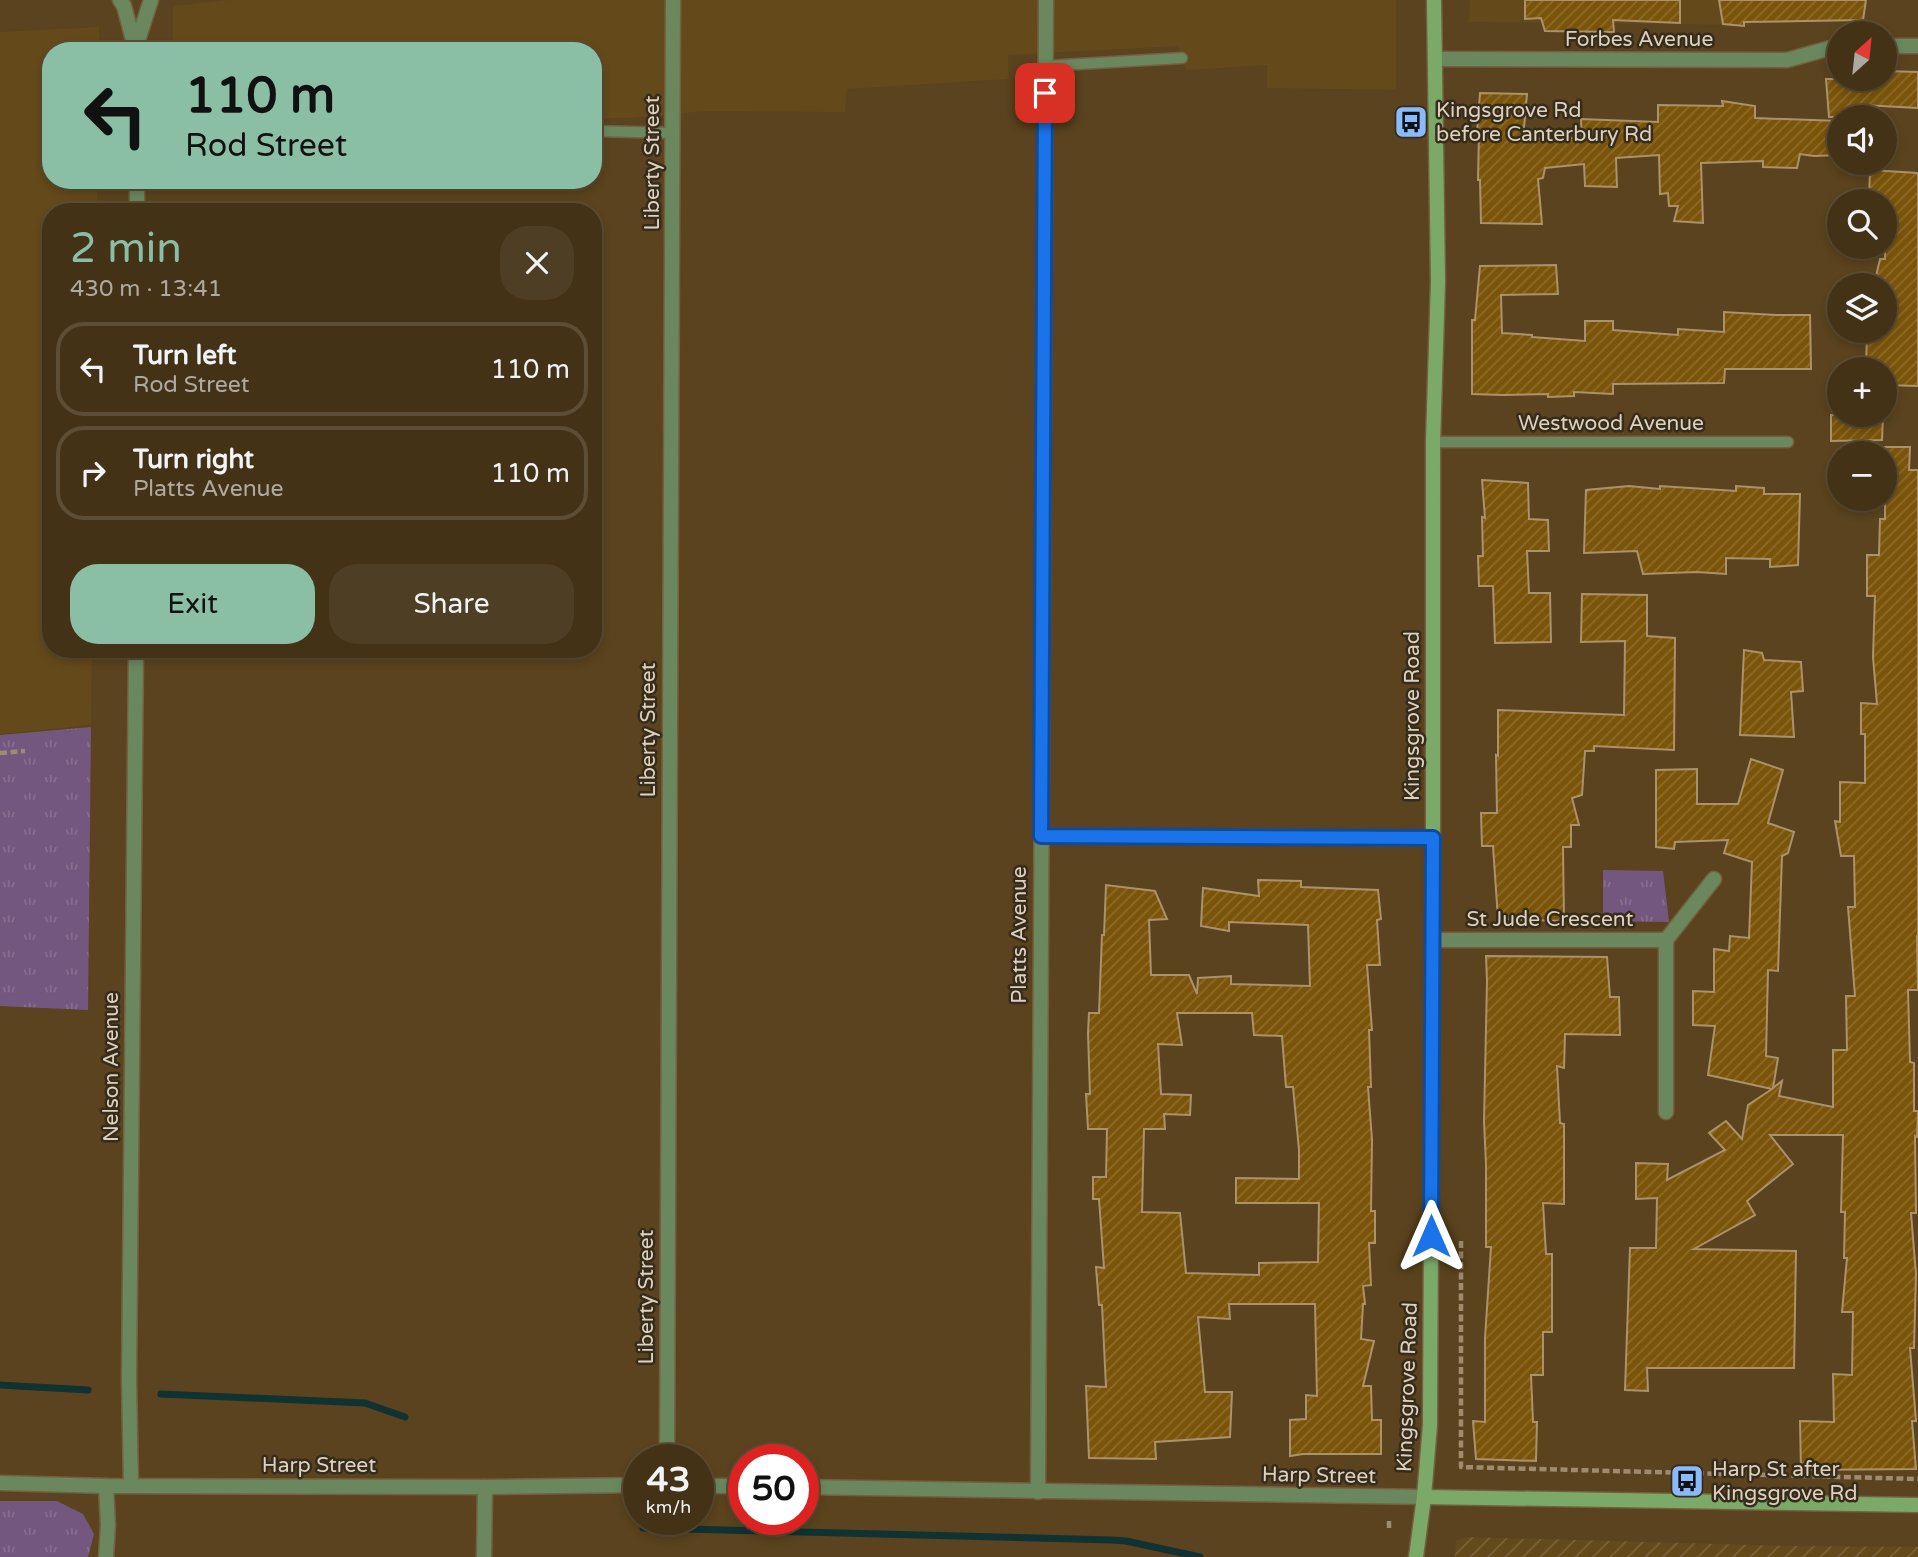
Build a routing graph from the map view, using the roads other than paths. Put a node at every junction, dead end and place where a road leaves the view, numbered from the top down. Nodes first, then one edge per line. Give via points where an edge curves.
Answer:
1 (120, 0) edge
2 (151, 0) edge
3 (673, 0) edge
4 (1046, 0) edge
5 (1434, 0) edge
6 (134, 42) edge
7 (138, 42) edge
8 (1897, 46) edge
9 (1918, 46) edge
10 (1827, 49) edge
11 (1182, 58) dead end
12 (1436, 59) junction
13 (1045, 66) junction
14 (602, 131) edge
15 (674, 133) junction
16 (1433, 442) junction
17 (1788, 442) dead end
18 (136, 658) edge
19 (1041, 836) junction
20 (1433, 838) junction
21 (1714, 879) dead end
22 (1433, 940) junction
23 (1666, 940) junction
24 (1666, 1112) dead end
25 (667, 1444) edge
26 (0, 1483) edge
27 (131, 1485) junction
28 (623, 1485) edge
29 (106, 1486) junction
30 (485, 1487) junction
31 (819, 1488) edge
32 (1038, 1492) junction
33 (1424, 1497) junction
34 (1918, 1505) edge
35 (106, 1557) edge
36 (484, 1557) edge
37 (1416, 1557) edge

1 - 6 street
2 - 7 street
3 - 15 street, Liberty Street
4 - 13 street, Platts Avenue
5 - 12 main road, Kingsgrove Road
8 - 9 street
10 - 12 street, Forbes Avenue via 1787,60
11 - 13 lane
12 - 16 main road, Kingsgrove Road via 1438,282
13 - 19 street, Platts Avenue
14 - 15 lane
15 - 25 street, Liberty Street
16 - 17 lane, Westwood Avenue
16 - 20 main road, Kingsgrove Road
18 - 27 street, Nelson Avenue
19 - 20 street
19 - 32 street, Platts Avenue
20 - 22 main road, Kingsgrove Road
21 - 23 street
22 - 23 street, St Jude Crescent
22 - 33 main road, Kingsgrove Road via 1430,1425
23 - 24 street
26 - 29 street, Harp Street
27 - 29 street, Harp Street
27 - 30 street, Harp Street
28 - 30 street, Harp Street
29 - 35 street
30 - 36 street
31 - 32 street, Harp Street
32 - 33 street, Harp Street
33 - 34 main road, Harp Street
33 - 37 main road, Kingsgrove Road

